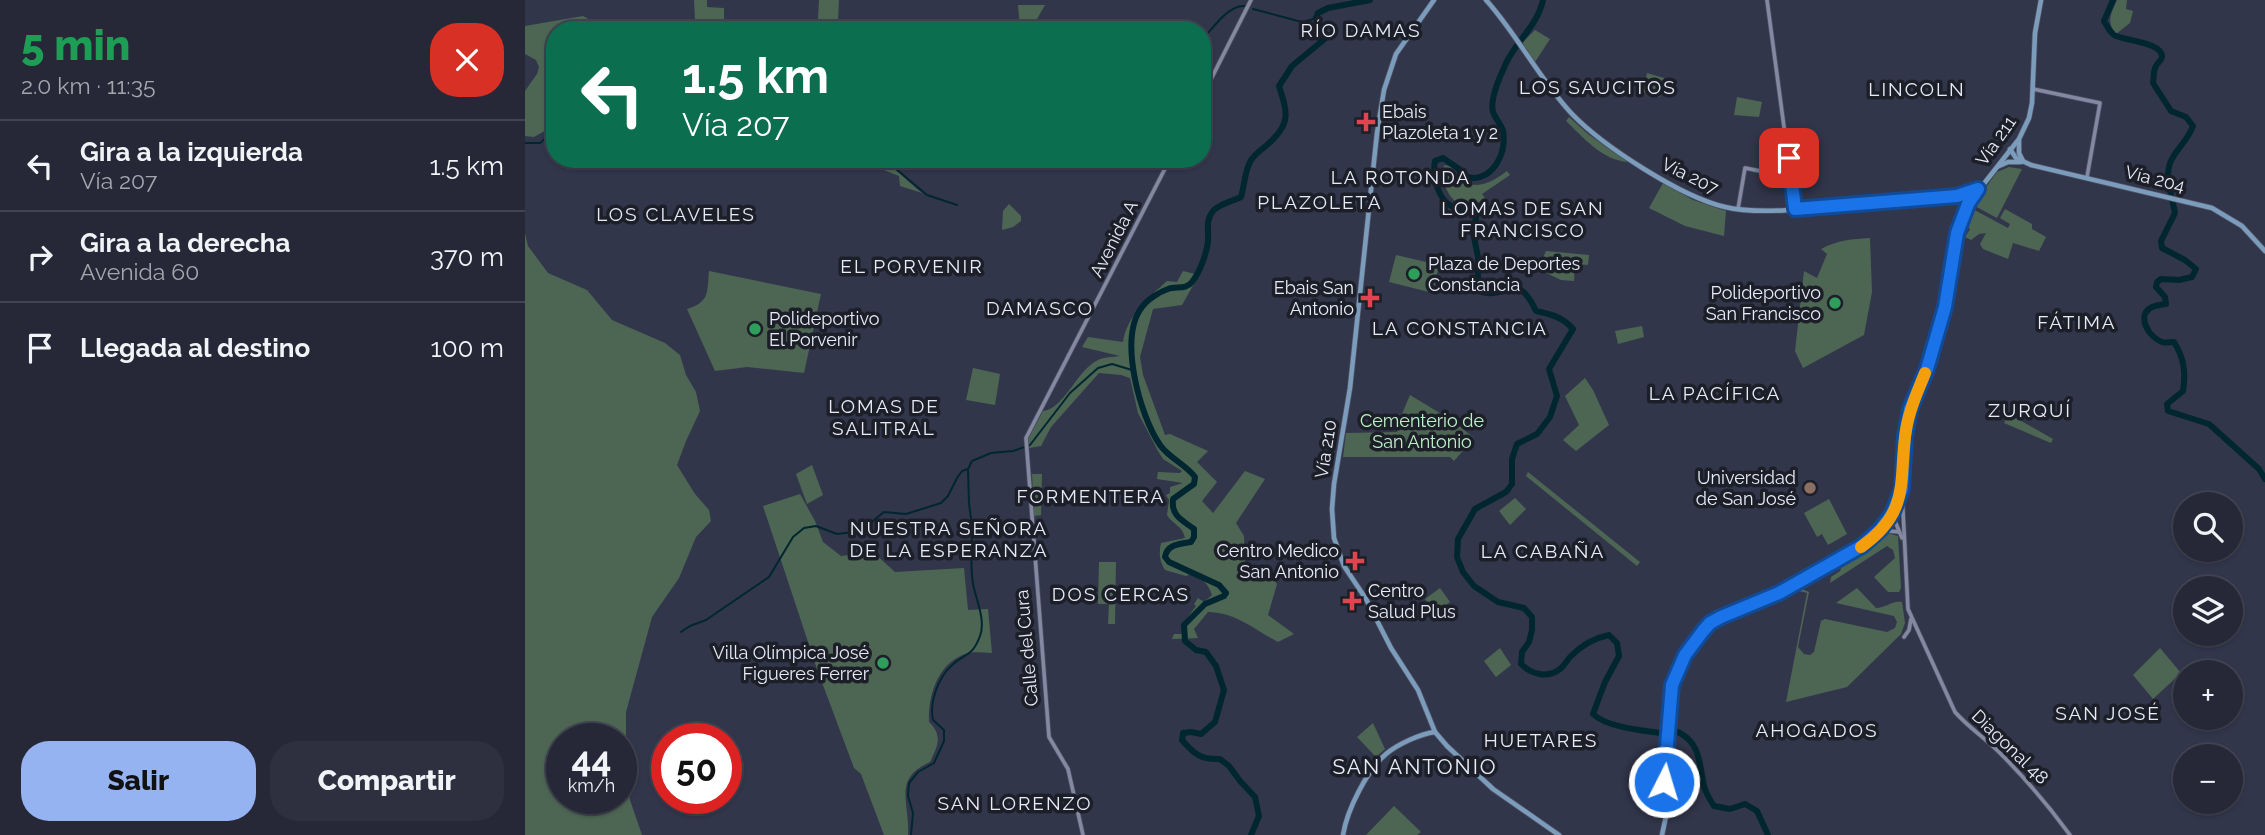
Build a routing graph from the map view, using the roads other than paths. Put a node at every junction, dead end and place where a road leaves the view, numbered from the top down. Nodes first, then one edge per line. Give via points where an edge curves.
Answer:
1 (1251, 0) edge
2 (1434, 0) edge
3 (1486, 0) edge
4 (1767, 0) edge
5 (2041, 0) edge
6 (1211, 79) edge
7 (2032, 89) junction
8 (2019, 139) junction
9 (2010, 149) junction
10 (2024, 162) junction
11 (1165, 168) edge
12 (1993, 171) junction
13 (1791, 177) junction
14 (2087, 177) junction
15 (1978, 189) junction
16 (1974, 195) junction
17 (1957, 196) junction
18 (1795, 209) junction
19 (1738, 210) junction
20 (2265, 251) edge
21 (1025, 443) joint
22 (1902, 489) junction
23 (1892, 514) junction
24 (1880, 530) junction
25 (1901, 533) junction
26 (1911, 617) junction
27 (1920, 637) junction
28 (1435, 732) junction
29 (1551, 833) edge
30 (1083, 835) edge
31 (1343, 835) edge
32 (1559, 835) edge
33 (1662, 835) edge
34 (2070, 835) edge

1 - 6 street
2 - 28 main road, Vía 210 via 1396,54 1384,90 1332,509 1340,558 1418,690
3 - 19 main road, Vía 207 via 1560,101 1600,138 1694,197
4 - 13 street
5 - 7 main road, Vía 211
7 - 8 main road, Vía 211 via 2030,111
7 - 14 street via 2100,103
8 - 9 main road, Vía 211
8 - 10 main road
9 - 10 main road, Vía 204
9 - 12 main road, Vía 211
10 - 12 main road via 2008,162
10 - 14 main road, Vía 204
11 - 21 street, Avenida A
12 - 15 main road, Vía 211
13 - 18 street
13 - 19 street via 1745,168
14 - 20 main road, Vía 204 via 2213,208 2242,226
15 - 16 main road, Vía 211
15 - 17 main road, Vía 207
16 - 17 main road, Vía 207
16 - 22 main road, Vía 211 via 1958,228 1945,307 1910,409
17 - 18 main road, Vía 207
18 - 19 main road, Vía 207
21 - 30 street, Calle del Cura via 1049,737 1068,769
22 - 23 main road, Vía 211
22 - 25 street
23 - 24 main road, Vía 211
23 - 25 street
24 - 25 street
24 - 33 main road, Vía 211 via 1862,546 1800,581 1710,623 1695,641 1672,685
25 - 26 street
26 - 27 street
26 - 27 street via 1904,637
27 - 34 street, Diagonal 48 via 1955,712 2031,786
28 - 29 main road, Vía 210 via 1493,789
28 - 31 main road via 1390,750 1379,761 1353,803
29 - 32 main road, Vía 210

